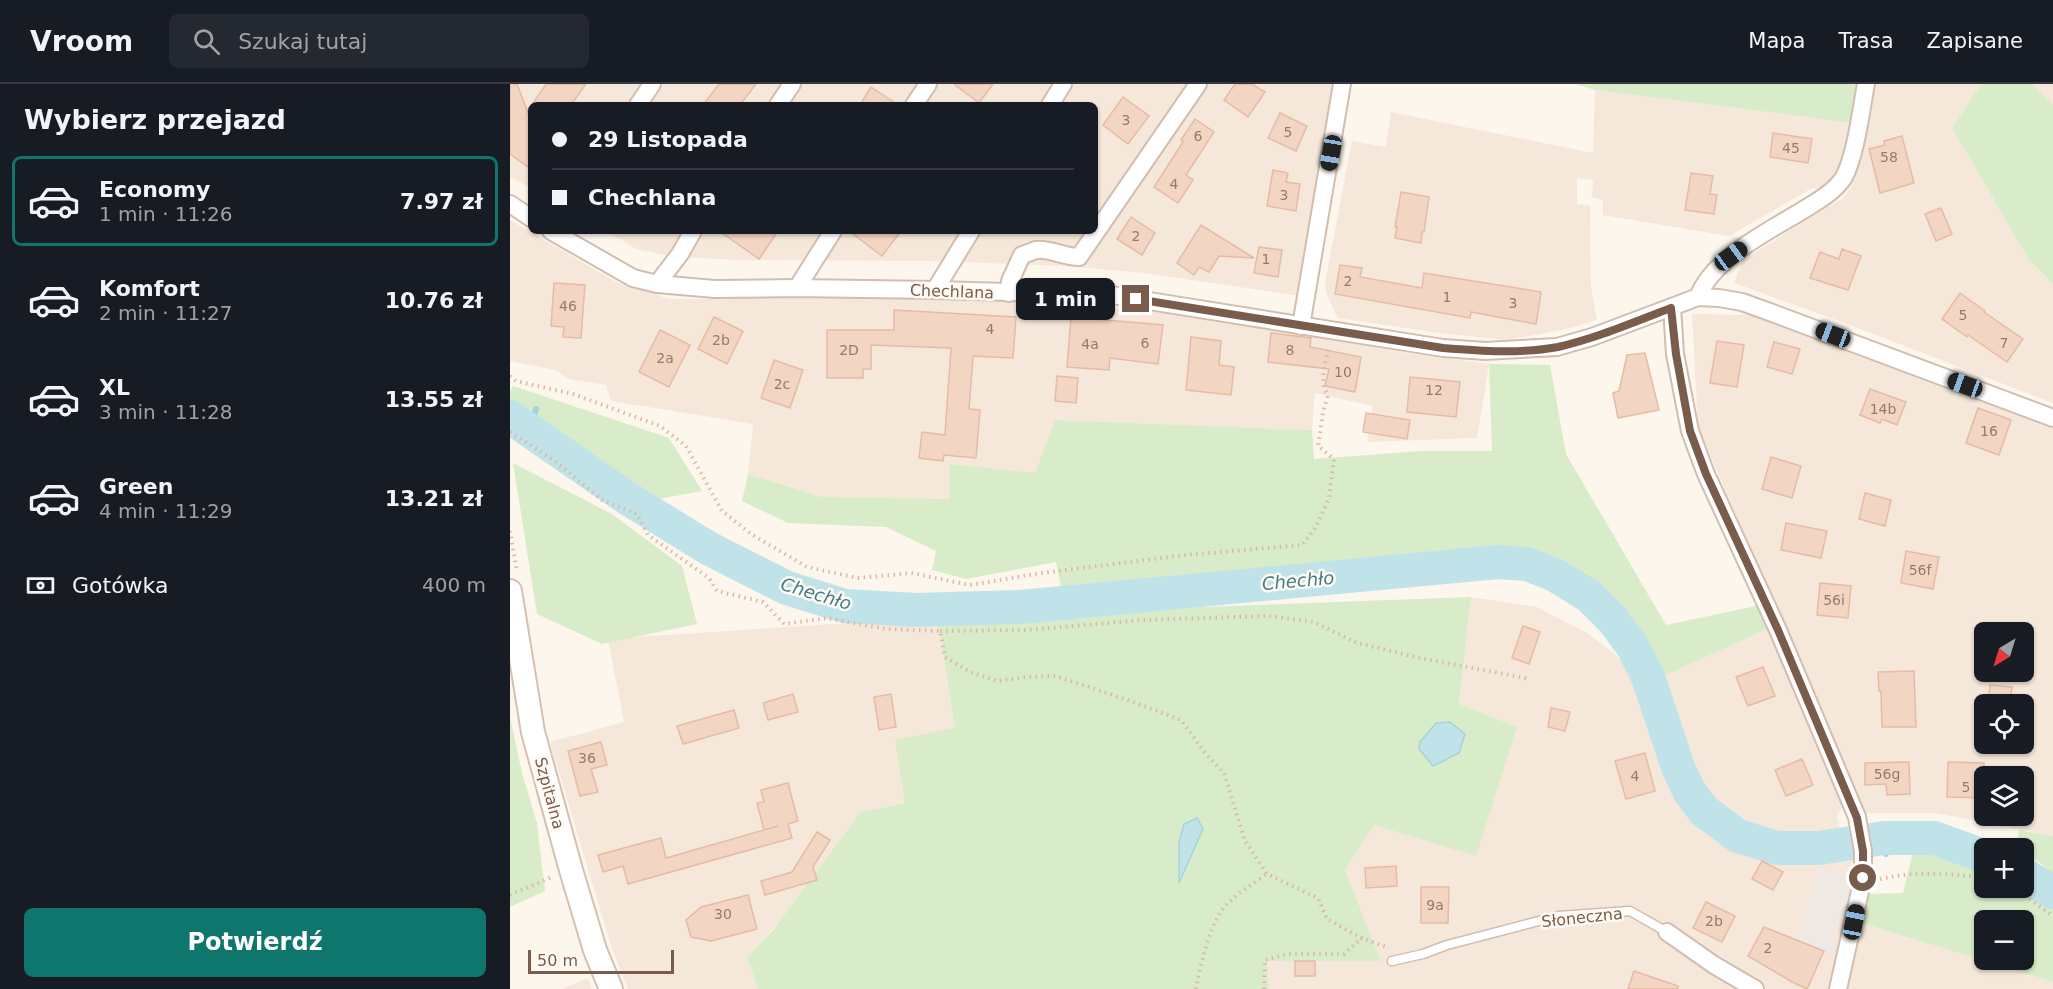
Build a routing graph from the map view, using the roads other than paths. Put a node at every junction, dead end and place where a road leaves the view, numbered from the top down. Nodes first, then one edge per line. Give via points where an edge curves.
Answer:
1 (652, 84) edge
2 (792, 84) edge
3 (928, 84) edge
4 (1063, 84) edge
5 (1198, 84) edge
6 (1342, 84) edge
7 (1866, 84) edge
8 (640, 102) edge
9 (780, 102) edge
10 (916, 102) edge
11 (1052, 102) edge
12 (510, 204) edge
13 (528, 216) edge
14 (1098, 229) edge
15 (557, 234) edge
16 (691, 234) edge
17 (831, 234) edge
18 (969, 234) edge
19 (1095, 234) edge
20 (657, 284) junction
21 (797, 288) junction
22 (935, 290) junction
23 (1009, 293) junction
24 (1698, 297) junction
25 (1671, 308) junction
26 (1301, 326) junction
27 (2053, 418) edge
28 (510, 591) edge
29 (1667, 932) joint
30 (1392, 961) dead end
31 (611, 989) edge
32 (1755, 989) edge
33 (1839, 989) edge

1 - 8 street
2 - 9 street
3 - 10 street
4 - 11 street
5 - 14 street
6 - 26 street
7 - 24 street via 1843,179 1820,199 1731,256 1708,278
12 - 13 street
15 - 20 street, Chechlana via 633,278
16 - 20 street
17 - 21 street
18 - 22 street
19 - 23 street via 1079,257 1037,250 1022,255
20 - 21 street, Chechlana via 715,290
21 - 22 street, Chechlana
22 - 23 street, Chechlana
23 - 26 street, Chechlana via 1112,295
24 - 25 street, Chechlana
24 - 27 street, Chechlana via 1742,302
25 - 26 street, Chechlana via 1592,338 1557,347 1520,350 1443,348
25 - 33 street via 1690,431 1857,818 1863,851 1862,884
28 - 31 street, Szpitalna via 533,732 574,881
29 - 30 lane, Słoneczna via 1630,911 1558,916
29 - 32 street, Słoneczna

